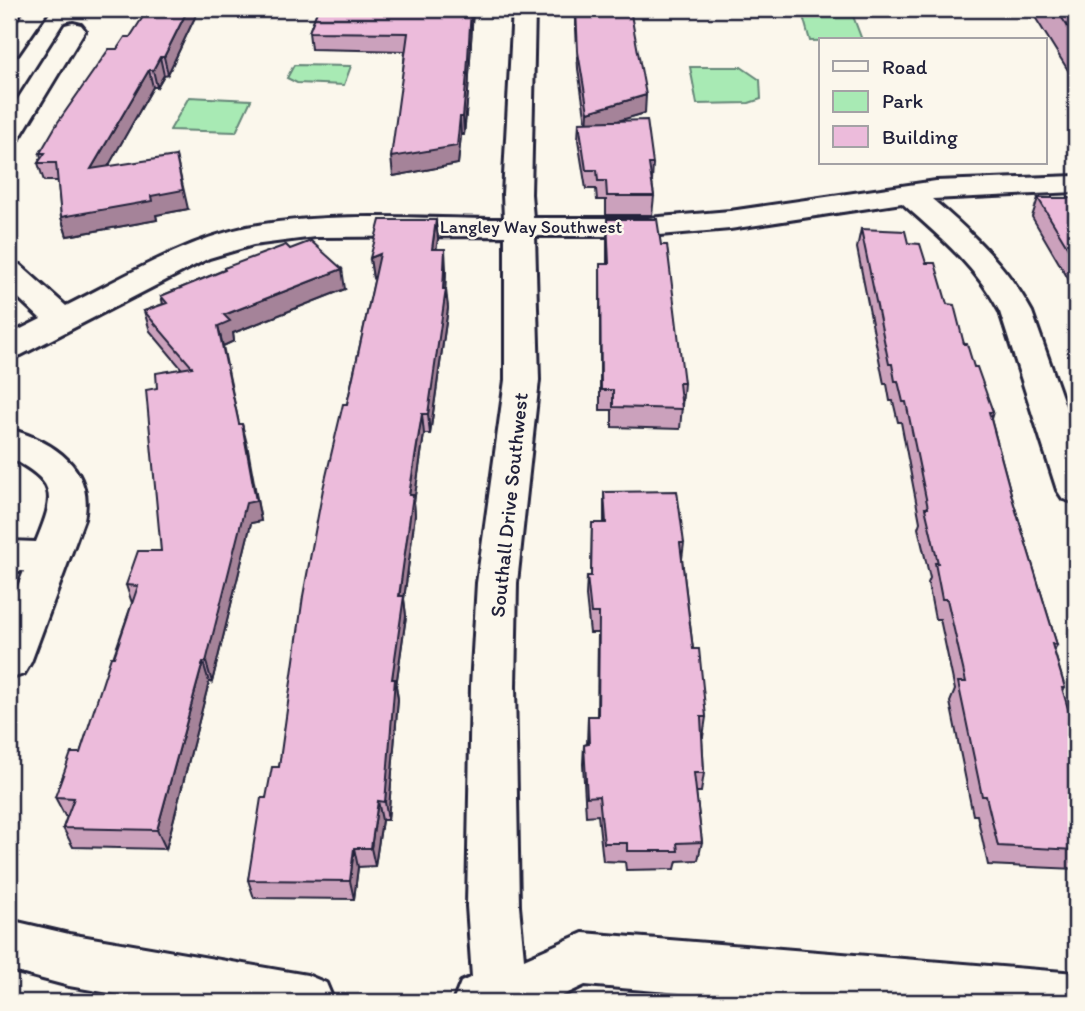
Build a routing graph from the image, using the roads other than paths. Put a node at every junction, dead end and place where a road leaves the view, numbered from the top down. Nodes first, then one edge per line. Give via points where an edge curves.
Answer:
1 (38, 9) edge
2 (524, 9) edge
3 (73, 30) dead end
4 (9, 49) edge
5 (9, 134) edge
6 (1076, 184) edge
7 (908, 193) junction
8 (519, 228) junction
9 (9, 272) edge
10 (63, 321) junction
11 (9, 348) edge
12 (9, 441) edge
13 (1076, 490) edge
14 (9, 556) edge
15 (50, 557) junction
16 (9, 662) edge
17 (9, 945) edge
18 (492, 1000) edge
19 (1076, 1000) edge
20 (307, 1002) edge

1 - 4 street
2 - 8 street, Southall Drive Southwest
3 - 5 street
6 - 7 street, Langley Way Southwest
7 - 8 street, Langley Way Southwest via 700,224
7 - 13 street via 968,246 1005,289
8 - 10 street, Langley Way Southwest via 315,228 249,236 198,252
8 - 18 street, Southall Drive Southwest via 522,380 497,583 493,686
9 - 10 street
10 - 11 street, Langley Way Southwest
12 - 15 street via 52,465 66,484 69,507
14 - 15 street
15 - 16 street
17 - 20 street
18 - 19 street via 583,959

